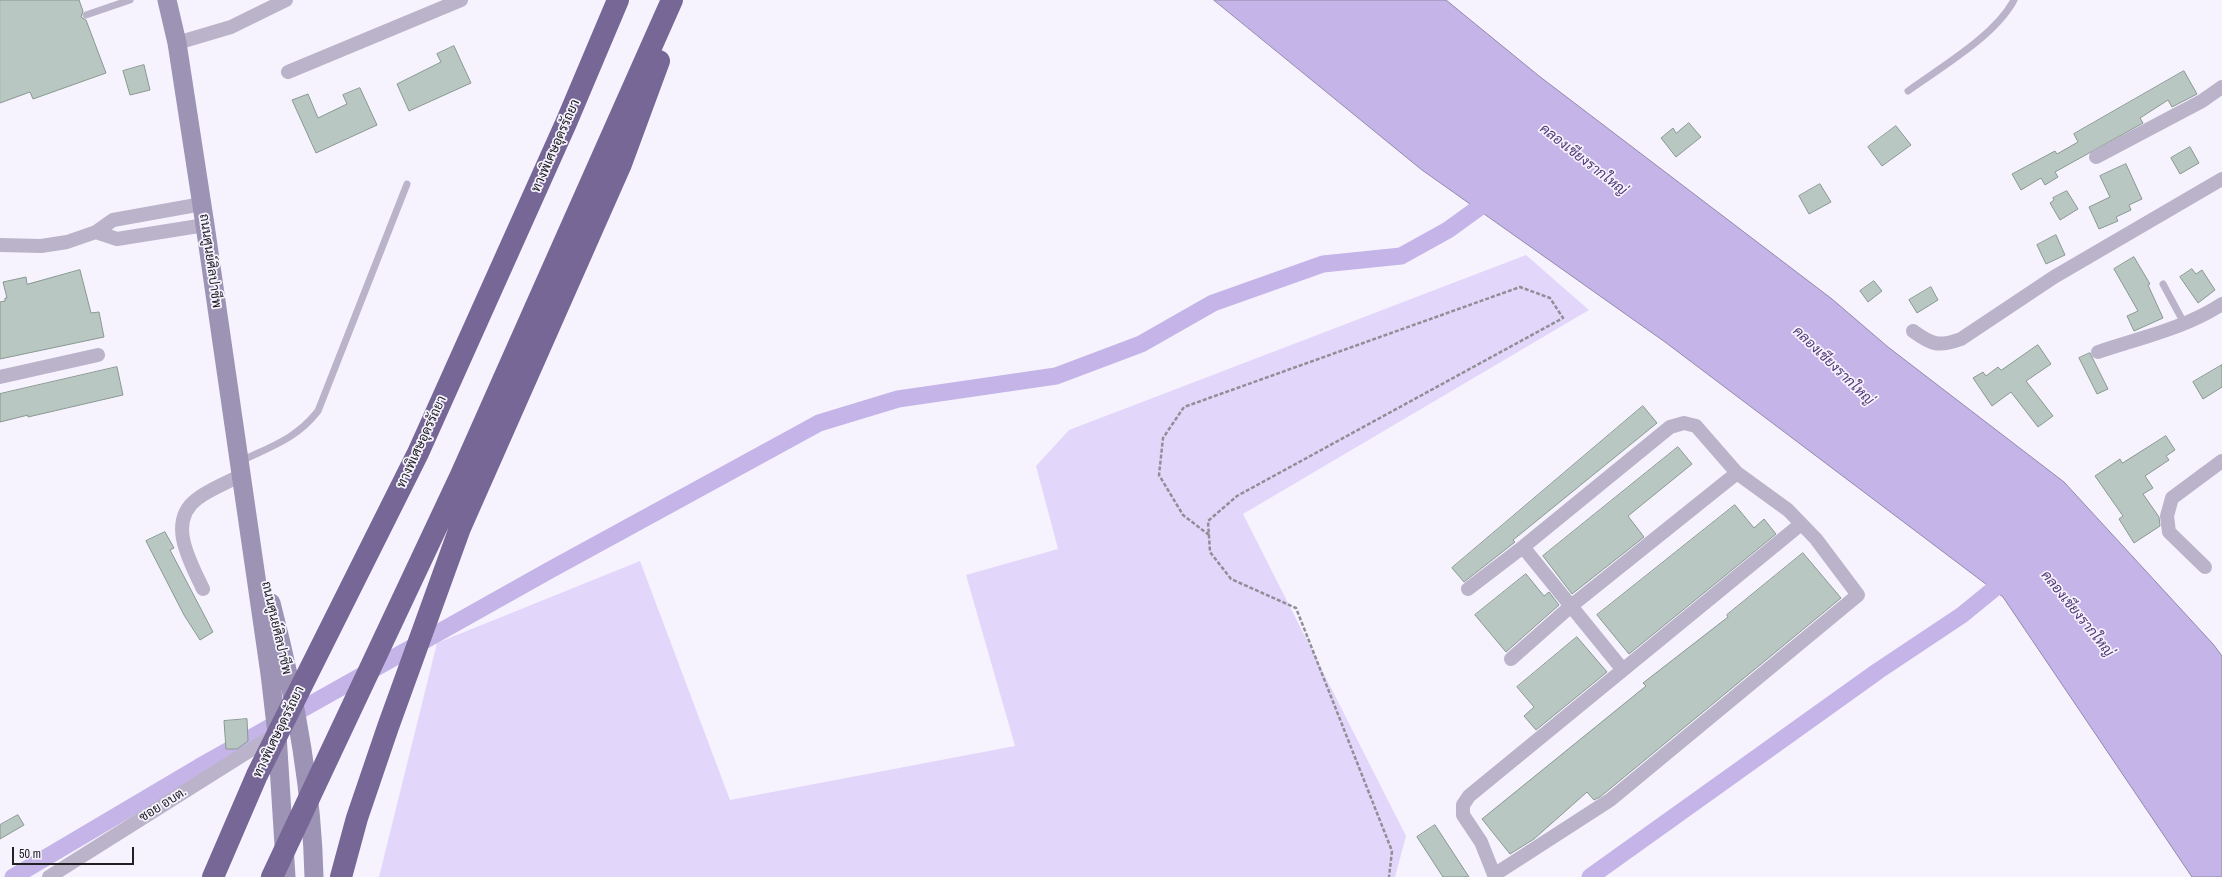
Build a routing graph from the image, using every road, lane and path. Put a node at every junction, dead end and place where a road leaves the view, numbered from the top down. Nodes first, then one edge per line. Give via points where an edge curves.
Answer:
1 (130, 0) edge
2 (167, 0) edge
3 (286, 0) edge
4 (461, 0) edge
5 (618, 0) edge
6 (672, 0) edge
7 (677, 0) edge
8 (2014, 0) edge
9 (86, 15) dead end
10 (177, 42) junction
11 (288, 72) dead end
12 (2222, 87) edge
13 (1908, 91) dead end
14 (2096, 157) dead end
15 (2222, 180) edge
16 (407, 184) dead end
17 (202, 204) junction
18 (150, 214) junction
19 (206, 225) junction
20 (96, 232) junction
21 (153, 233) junction
22 (0, 245) edge
23 (2162, 284) dead end
24 (2222, 304) edge
25 (2184, 323) junction
26 (1913, 331) dead end
27 (2098, 352) dead end
28 (98, 355) dead end
29 (0, 377) edge
30 (2222, 461) edge
31 (240, 468) junction
32 (1737, 473) junction
33 (249, 522) junction
34 (1802, 524) junction
35 (1209, 535) junction
36 (1523, 547) junction
37 (2205, 567) dead end
38 (203, 590) dead end
39 (1468, 590) dead end
40 (1571, 606) junction
41 (1510, 659) dead end
42 (1623, 670) junction
43 (277, 734) junction
44 (257, 775) junction
45 (1494, 876) edge
46 (49, 877) edge
47 (201, 877) edge
48 (213, 877) edge
49 (272, 877) edge
50 (286, 877) edge
51 (314, 877) edge
52 (341, 877) edge
53 (1389, 877) edge

1 - 9 lane
2 - 10 main road, ถนนศูนย์ศิลปาชีพ
3 - 10 street via 231,27
4 - 11 street
5 - 44 highway, ทางพิเศษอุดรรัถยา via 566,123 418,453
6 - 49 highway via 461,475
7 - 52 highway via 656,74 621,164 460,528 388,727 357,818
8 - 13 lane via 2003,18
10 - 17 main road, ถนนศูนย์ศิลปาชีพ
12 - 14 street via 2202,101
15 - 26 street via 2054,277 1961,339 1935,345
16 - 31 lane via 318,411 305,427
17 - 18 street
17 - 19 main road, ถนนศูนย์ศิลปาชีพ
18 - 20 street via 113,220
18 - 21 street
19 - 21 street
19 - 31 main road, ถนนศูนย์ศิลปาชีพ
20 - 21 street via 117,239
20 - 22 street via 67,242 41,246
23 - 25 lane
24 - 25 street via 2209,313
25 - 27 street
28 - 29 street
30 - 37 street via 2172,498 2167,516 2169,532
31 - 33 main road, ถนนศูนย์ศิลปาชีพ
31 - 38 street via 196,499 185,512 182,526 183,545
32 - 34 street via 1788,510
32 - 36 street via 1696,426 1684,422 1670,427
32 - 40 street
33 - 43 main road, ถนนศูนย์ศิลปาชีพ
33 - 51 main road, ถนนศูนย์ศิลปาชีพ via 288,678 302,757 313,845
34 - 42 street
34 - 45 street via 1858,595 1610,800
35 - 35 path via 1208,521 1237,496 1563,318 1550,298 1520,287 1184,407 1163,438 1159,475 1183,515
35 - 53 path via 1210,552 1231,580 1296,608 1392,851
36 - 39 street
36 - 40 street
40 - 41 street
40 - 42 street
42 - 45 street via 1469,796 1463,805 1463,815 1481,842
43 - 46 street, ซอย อบต.
43 - 50 main road, ถนนศูนย์ศิลปาชีพ
44 - 47 highway
44 - 48 highway, ทางพิเศษอุดรรัถยา

